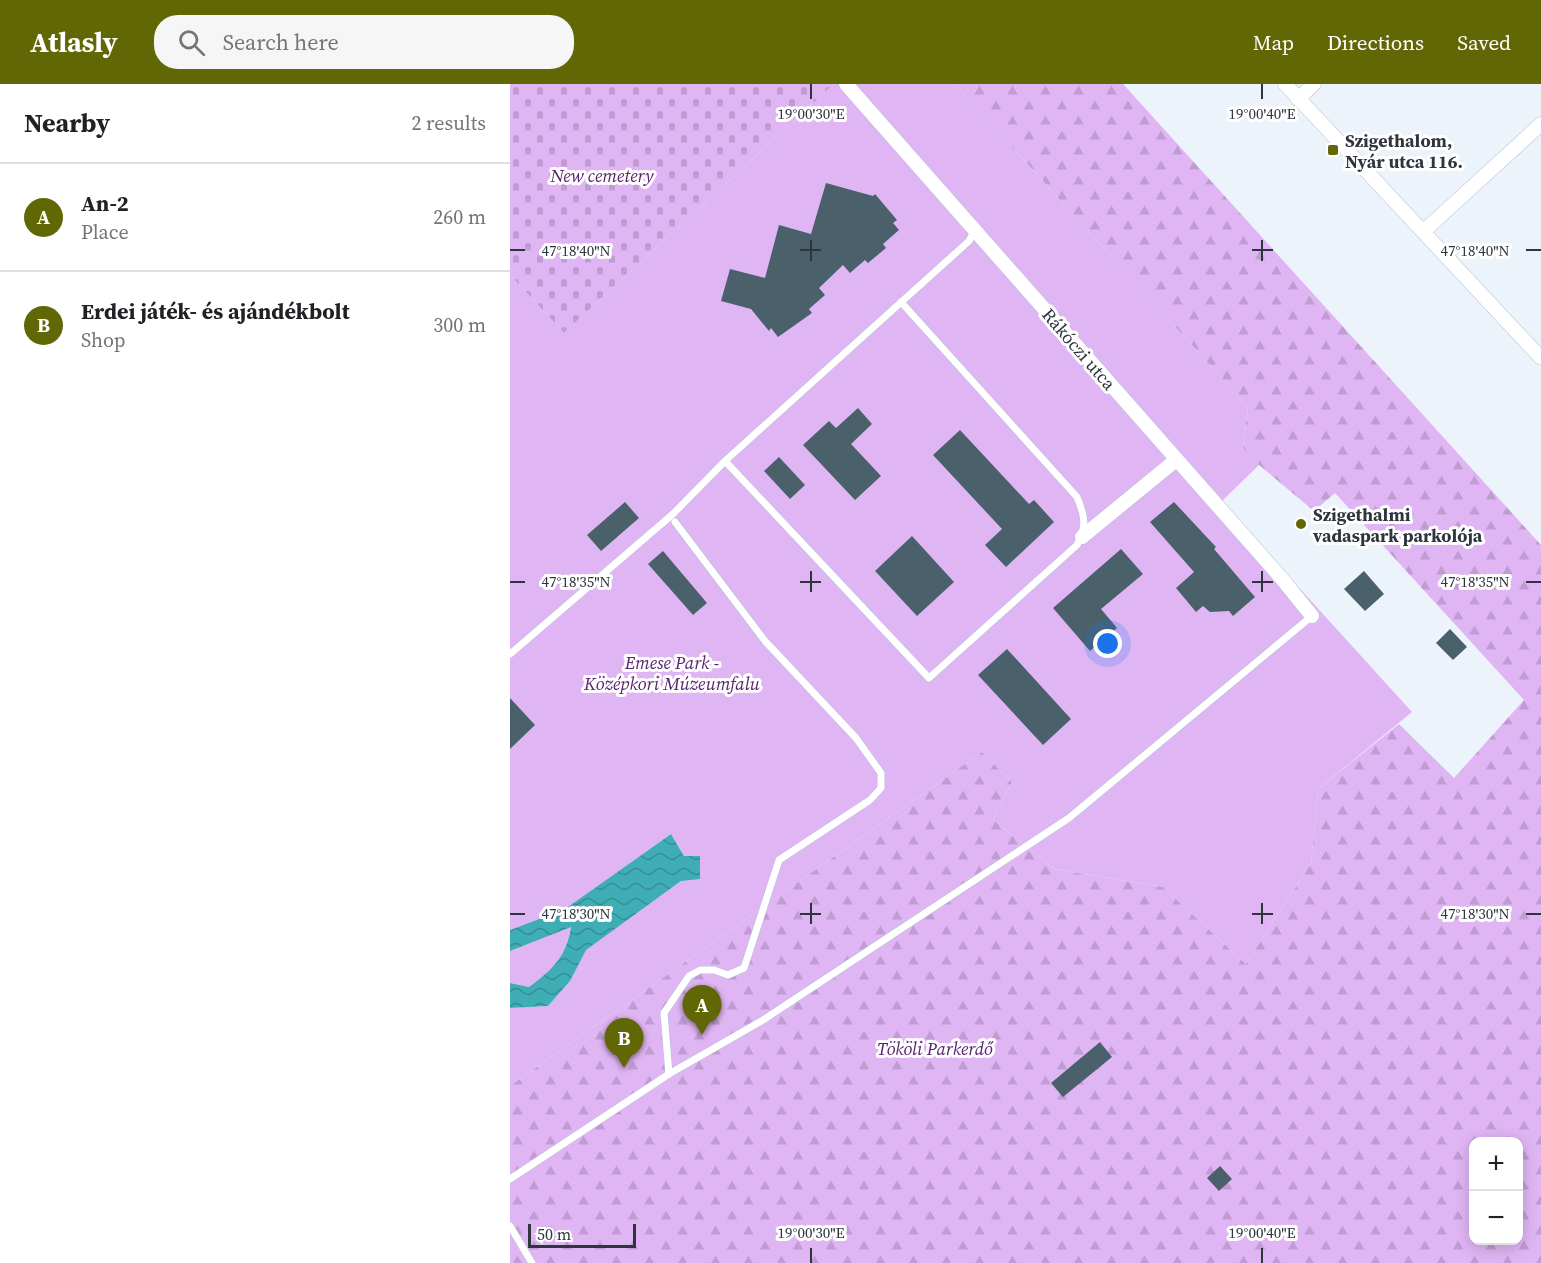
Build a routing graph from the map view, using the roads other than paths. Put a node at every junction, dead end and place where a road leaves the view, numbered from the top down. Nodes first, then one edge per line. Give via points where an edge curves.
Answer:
1 (846, 84) edge
2 (1285, 84) edge
3 (1314, 84) edge
4 (1298, 99) junction
5 (1541, 124) edge
6 (975, 231) junction
7 (1424, 231) junction
8 (901, 302) junction
9 (1541, 358) edge
10 (1176, 460) junction
11 (725, 461) junction
12 (675, 522) dead end
13 (1082, 537) junction
14 (1312, 616) joint
15 (510, 654) edge
16 (669, 1074) junction
17 (510, 1179) edge
18 (510, 1226) edge
19 (532, 1263) edge

1 - 6 street, Rákóczi utca
2 - 4 street
3 - 4 street
4 - 7 street
5 - 7 street
6 - 8 lane via 969,241
6 - 10 street, Rákóczi utca
7 - 9 street
8 - 11 lane
8 - 13 lane via 1077,497 1084,514
10 - 13 street
10 - 14 street, Rákóczi utca
11 - 13 lane via 929,678
11 - 15 lane via 673,514
12 - 16 lane via 765,641 856,738 881,772 881,788 870,800 779,860 744,968 728,975 700,970 689,976 664,1013
14 - 16 lane via 1069,818 763,1020
16 - 17 lane
18 - 19 lane

